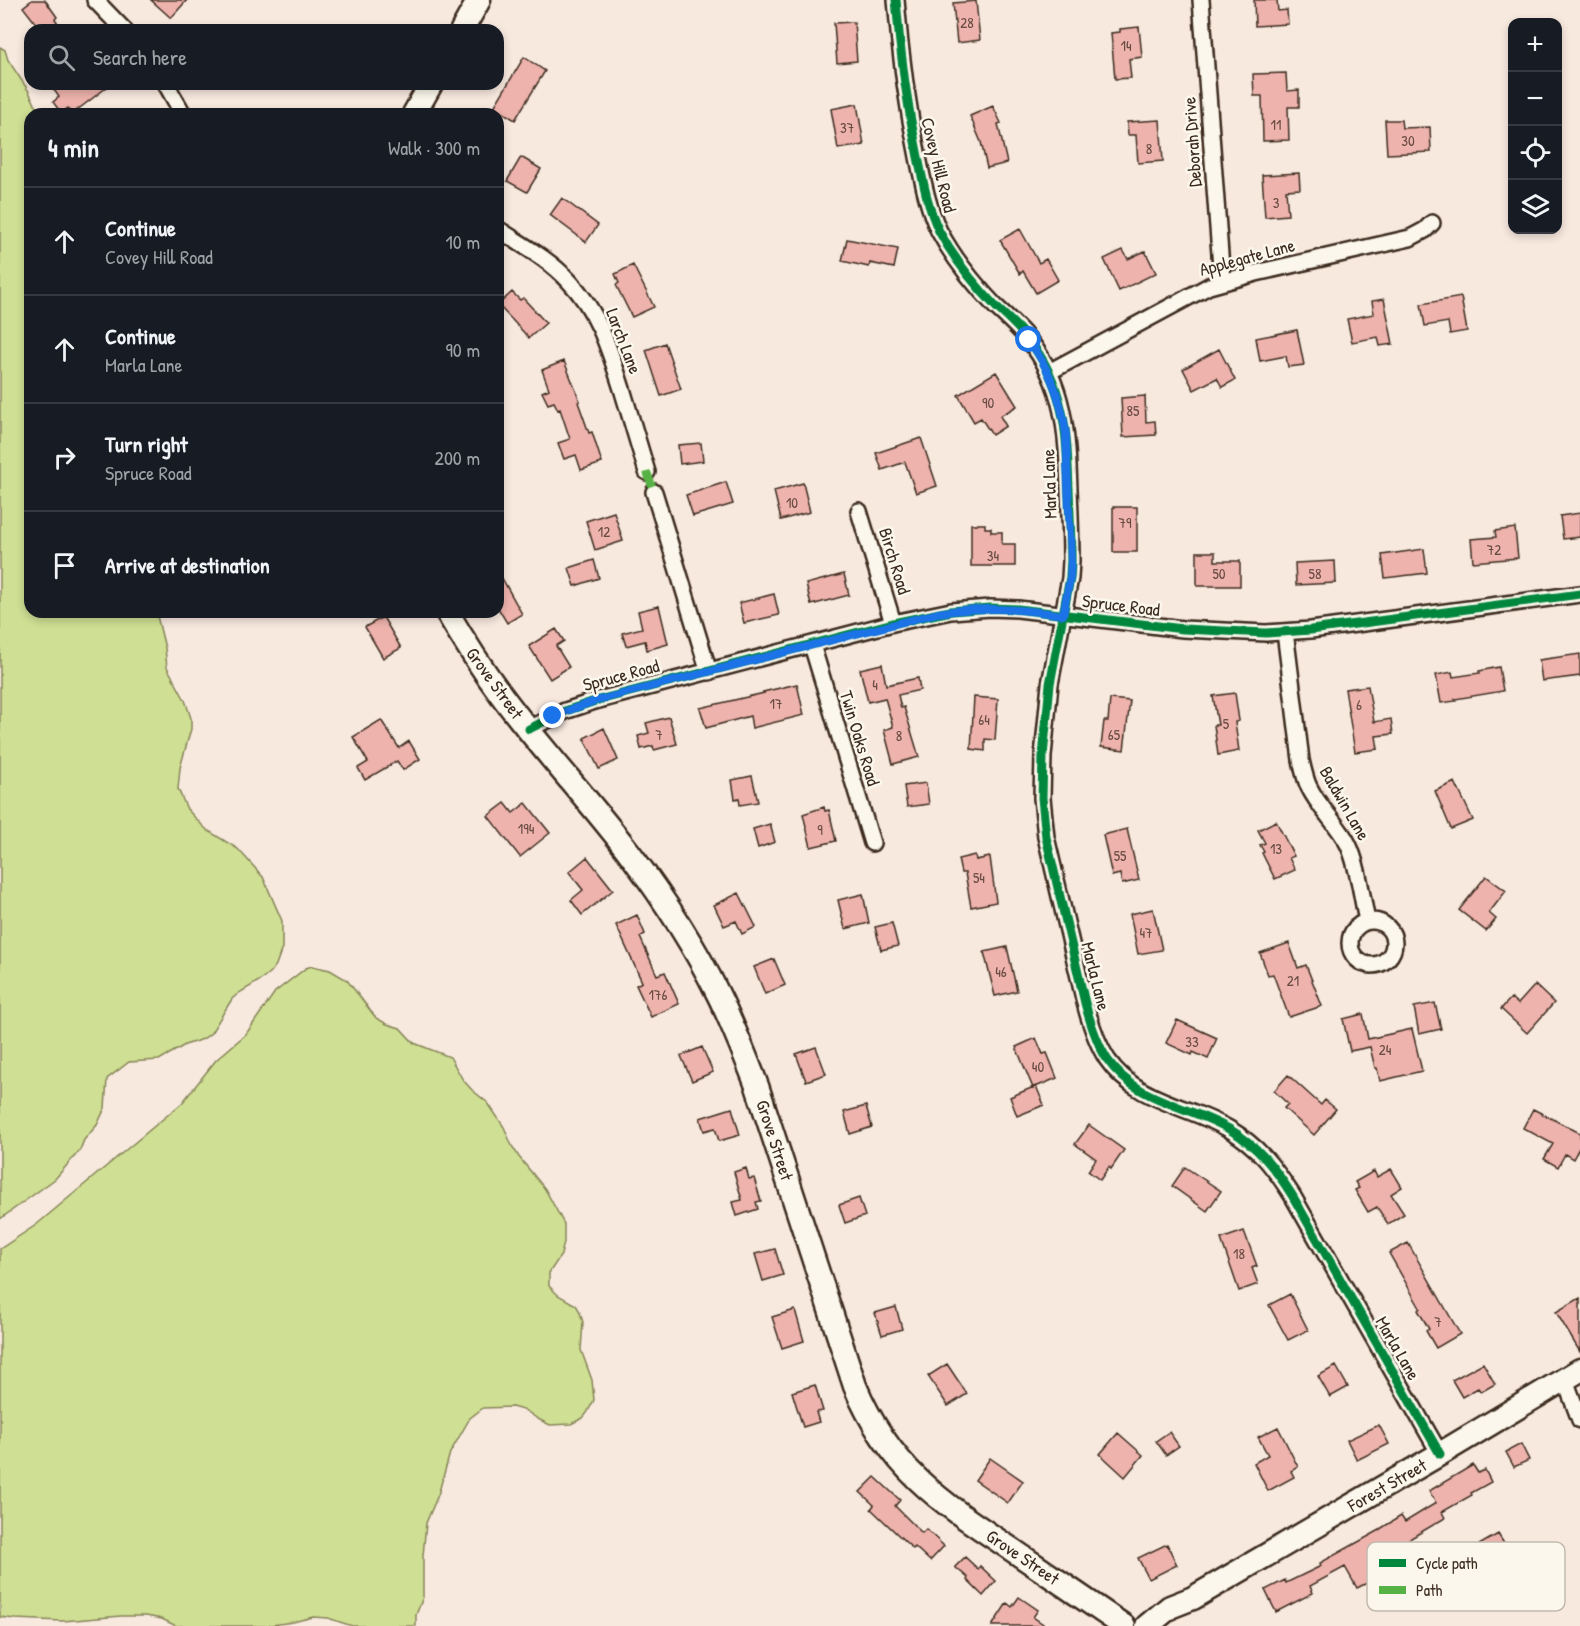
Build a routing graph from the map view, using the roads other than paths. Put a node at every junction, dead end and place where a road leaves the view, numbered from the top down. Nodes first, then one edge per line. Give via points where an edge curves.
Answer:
1 (95, 0) edge
2 (478, 0) edge
3 (896, 0) edge
4 (1201, 0) edge
5 (118, 24) edge
6 (465, 24) edge
7 (169, 90) edge
8 (428, 90) edge
9 (180, 108) edge
10 (417, 108) edge
11 (1432, 223) dead end
12 (504, 233) edge
13 (1222, 281) junction
14 (1049, 372) junction
15 (647, 472) dead end
16 (654, 492) dead end
17 (859, 511) dead end
18 (1580, 594) edge
19 (1063, 615) junction
20 (451, 618) edge
21 (893, 623) junction
22 (1285, 632) junction
23 (812, 645) junction
24 (710, 672) junction
25 (529, 729) junction
26 (872, 843) dead end
27 (1367, 921) dead end
28 (1572, 1375) edge
29 (1580, 1420) edge
30 (1440, 1454) junction
31 (1192, 1598) junction
32 (1124, 1626) edge
33 (1147, 1626) edge
34 (1173, 1626) edge

1 - 5 street
2 - 6 main road
3 - 14 street, Covey Hill Road via 909,114 938,230 963,270 1029,340
4 - 13 street, Deborah Drive
7 - 9 street
8 - 10 main road
11 - 13 street, Applegate Lane via 1405,240
12 - 15 street, Larch Lane via 560,272 593,312 609,348
13 - 14 street, Applegate Lane via 1183,298
14 - 19 street, Marla Lane via 1060,402 1068,454 1071,561
16 - 24 street
17 - 21 street, Birch Road
18 - 22 street, Spruce Road
19 - 21 street, Spruce Road via 1004,608 938,613
19 - 22 street, Spruce Road via 1183,629
19 - 30 street, Marla Lane via 1045,731 1044,819 1085,1003 1101,1047 1129,1082 1228,1128 1257,1149 1278,1172
20 - 25 main road, Grove Street via 502,696
21 - 23 street, Spruce Road
22 - 27 street, Baldwin Lane via 1305,778 1350,848
23 - 24 street, Spruce Road
23 - 26 street, Twin Oaks Road
24 - 25 street, Spruce Road via 589,703
25 - 32 main road, Grove Street via 632,856 691,944 719,995 757,1086 852,1377 873,1424 904,1467 937,1497
28 - 29 street
28 - 30 main road, Forest Street
30 - 31 main road, Forest Street
31 - 33 main road, Forest Street via 1170,1607
31 - 34 main road, Forest Street

